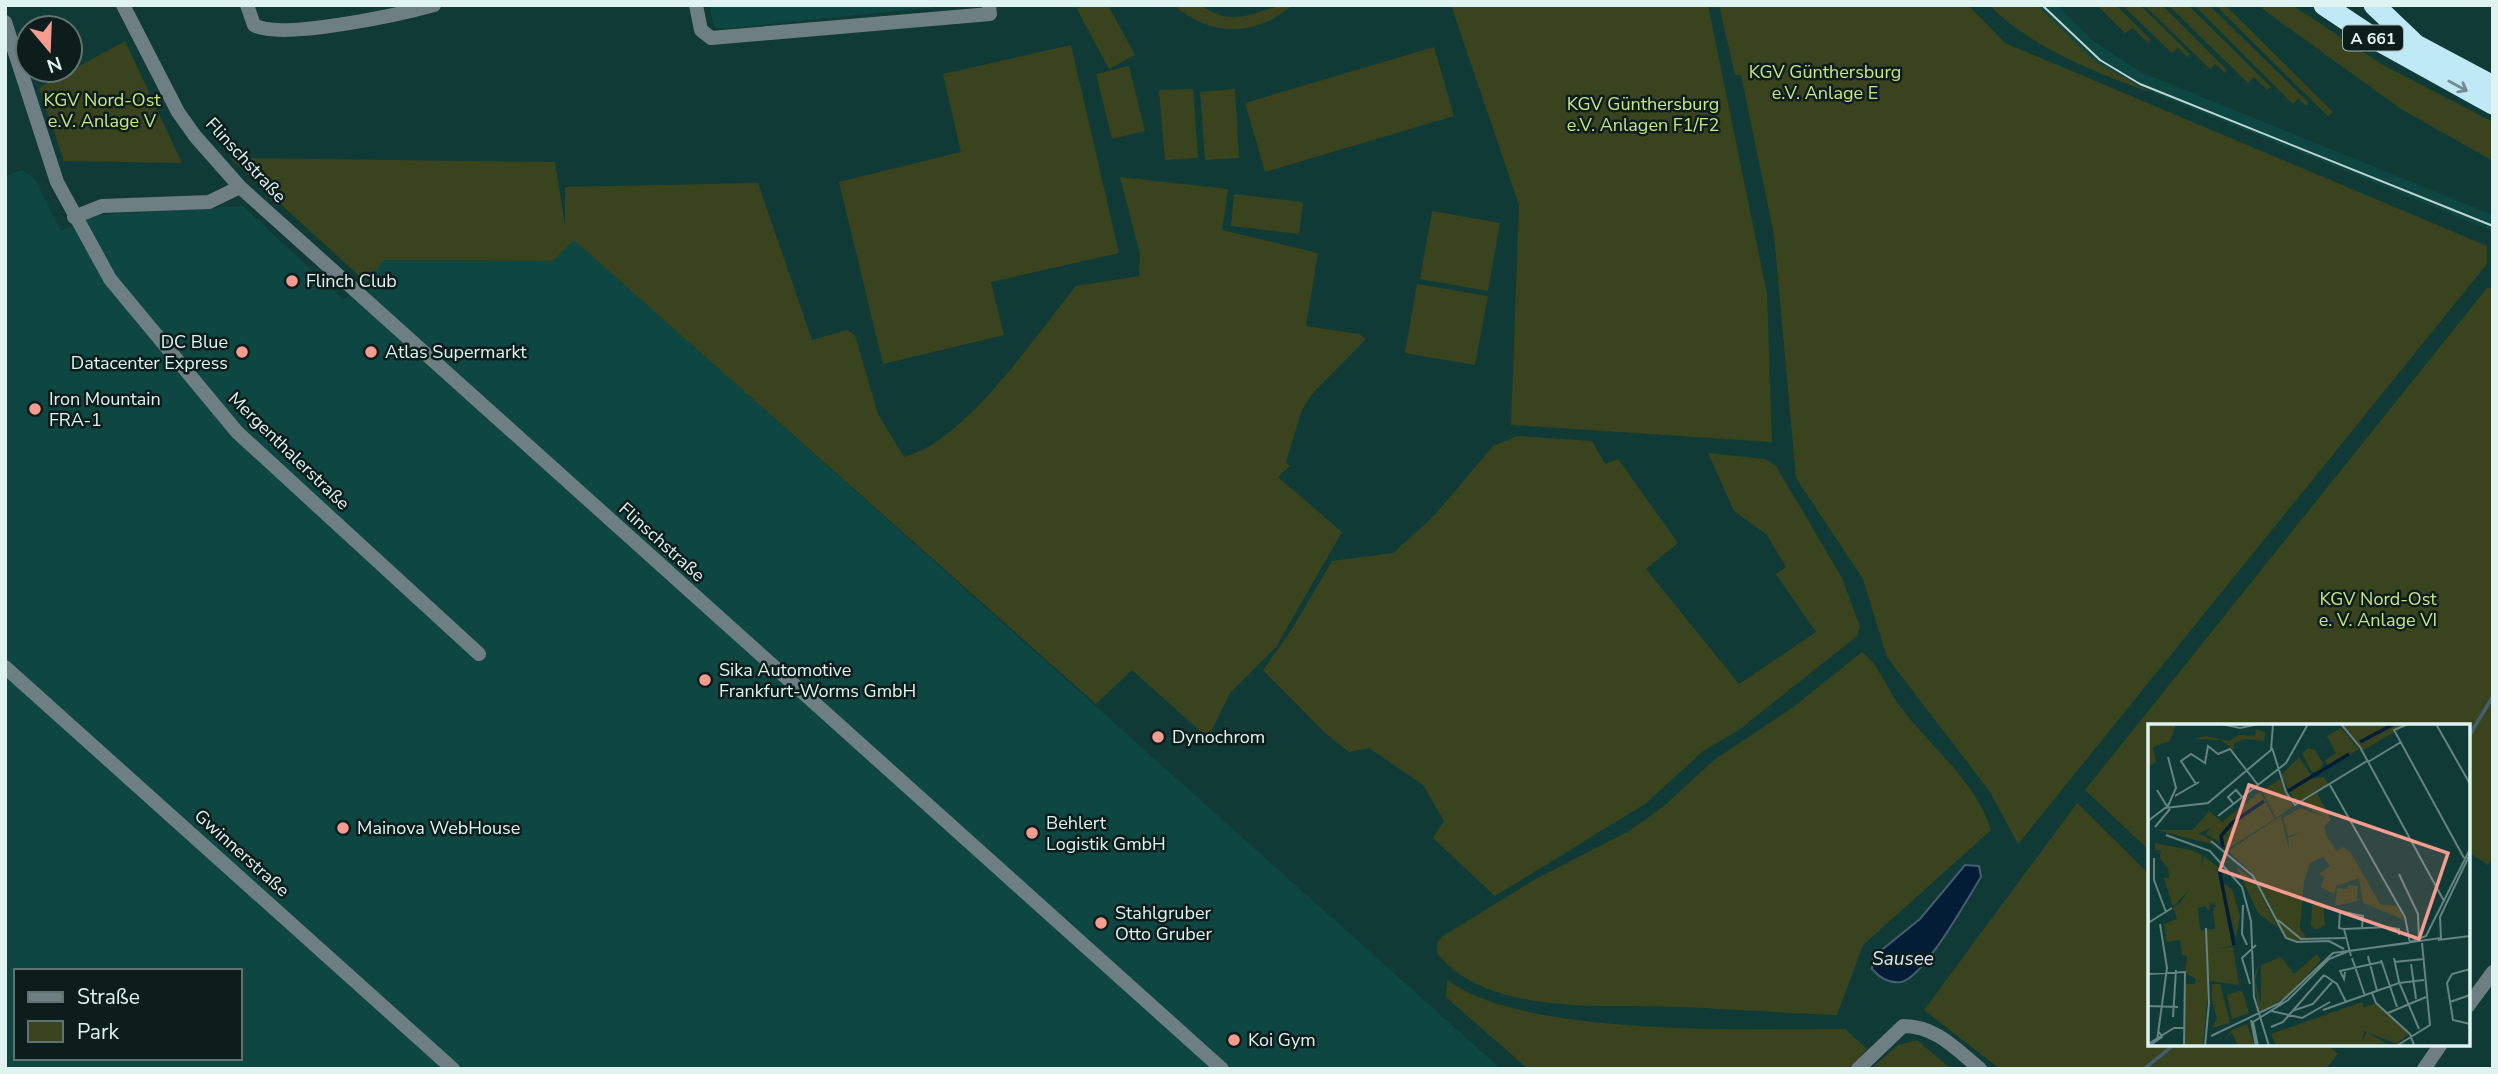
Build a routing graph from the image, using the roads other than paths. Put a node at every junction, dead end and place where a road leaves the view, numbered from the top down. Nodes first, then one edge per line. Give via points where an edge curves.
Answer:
1 (123, 5) edge
2 (247, 5) edge
3 (434, 5) edge
4 (696, 5) edge
5 (2323, 5) edge
6 (2374, 5) edge
7 (990, 9) edge
8 (5, 22) edge
9 (2428, 61) junction
10 (2493, 86) edge
11 (2493, 104) edge
12 (240, 187) junction
13 (74, 217) junction
14 (479, 654) dead end
15 (5, 667) edge
16 (2493, 972) edge
17 (2470, 1003) edge
18 (2440, 1046) edge
19 (453, 1069) edge
20 (1222, 1069) edge
21 (1858, 1069) edge
22 (1980, 1069) edge
23 (2424, 1069) edge

1 - 12 street, Flinschstraße via 178,112
2 - 3 street via 254,25 273,32
4 - 7 street via 701,30 711,38
5 - 9 highway, A 661
6 - 9 highway, A 661
8 - 13 street, Mergenthalerstraße via 52,169
9 - 10 highway, A 661
9 -> 11 highway, A 661
12 - 13 street via 209,202 102,206
12 - 20 street, Flinschstraße
13 - 14 street, Mergenthalerstraße via 110,279 237,432
15 - 19 street, Gwinnerstraße
16 - 17 street
18 - 23 street
21 - 22 street via 1903,1026 1919,1026 1938,1034

